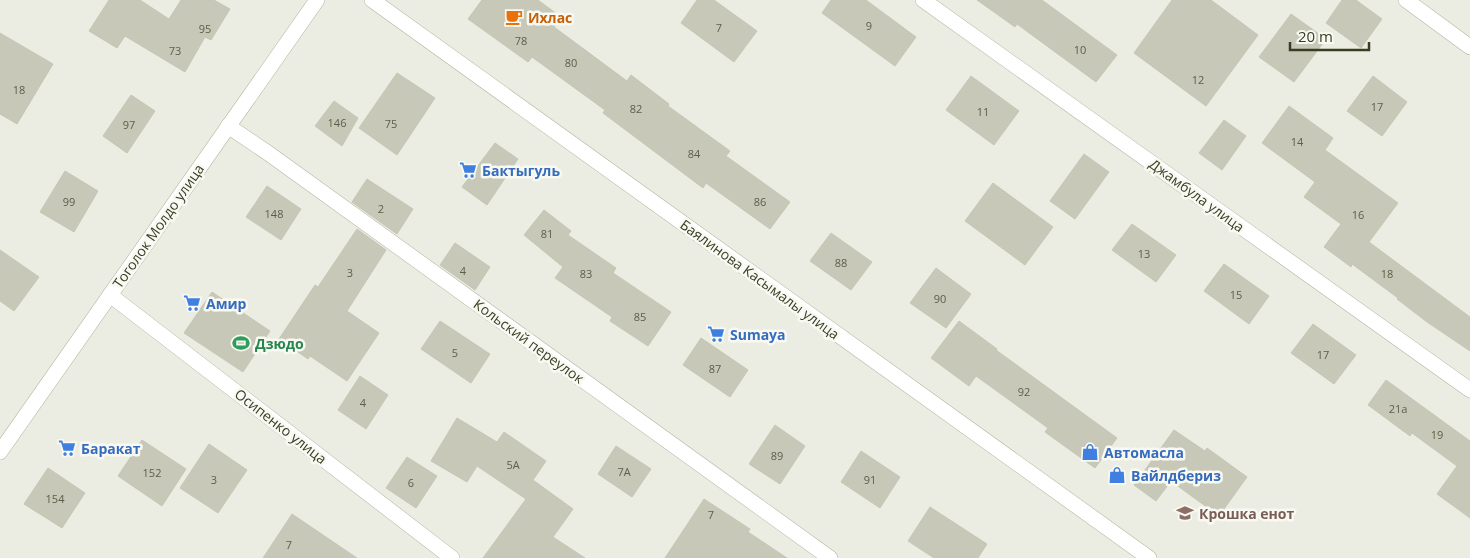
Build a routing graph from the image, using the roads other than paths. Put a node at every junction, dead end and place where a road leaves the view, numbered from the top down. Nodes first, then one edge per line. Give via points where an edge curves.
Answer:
1 (317, 0) edge
2 (372, 0) edge
3 (923, 0) edge
4 (1406, 0) edge
5 (1470, 47) edge
6 (228, 126) junction
7 (110, 294) junction
8 (1470, 390) edge
9 (0, 452) edge
10 (452, 558) edge
11 (830, 558) edge
12 (1149, 558) edge

1 - 6 street, Тоголок Молдо улица
2 - 12 street, Баялинова Касымалы улица
3 - 8 street, Джамбула улица
4 - 5 street
6 - 7 street, Тоголок Молдо улица
6 - 11 street, Кольский переулок
7 - 9 street, Тоголок Молдо улица
7 - 10 street, Осипенко улица

